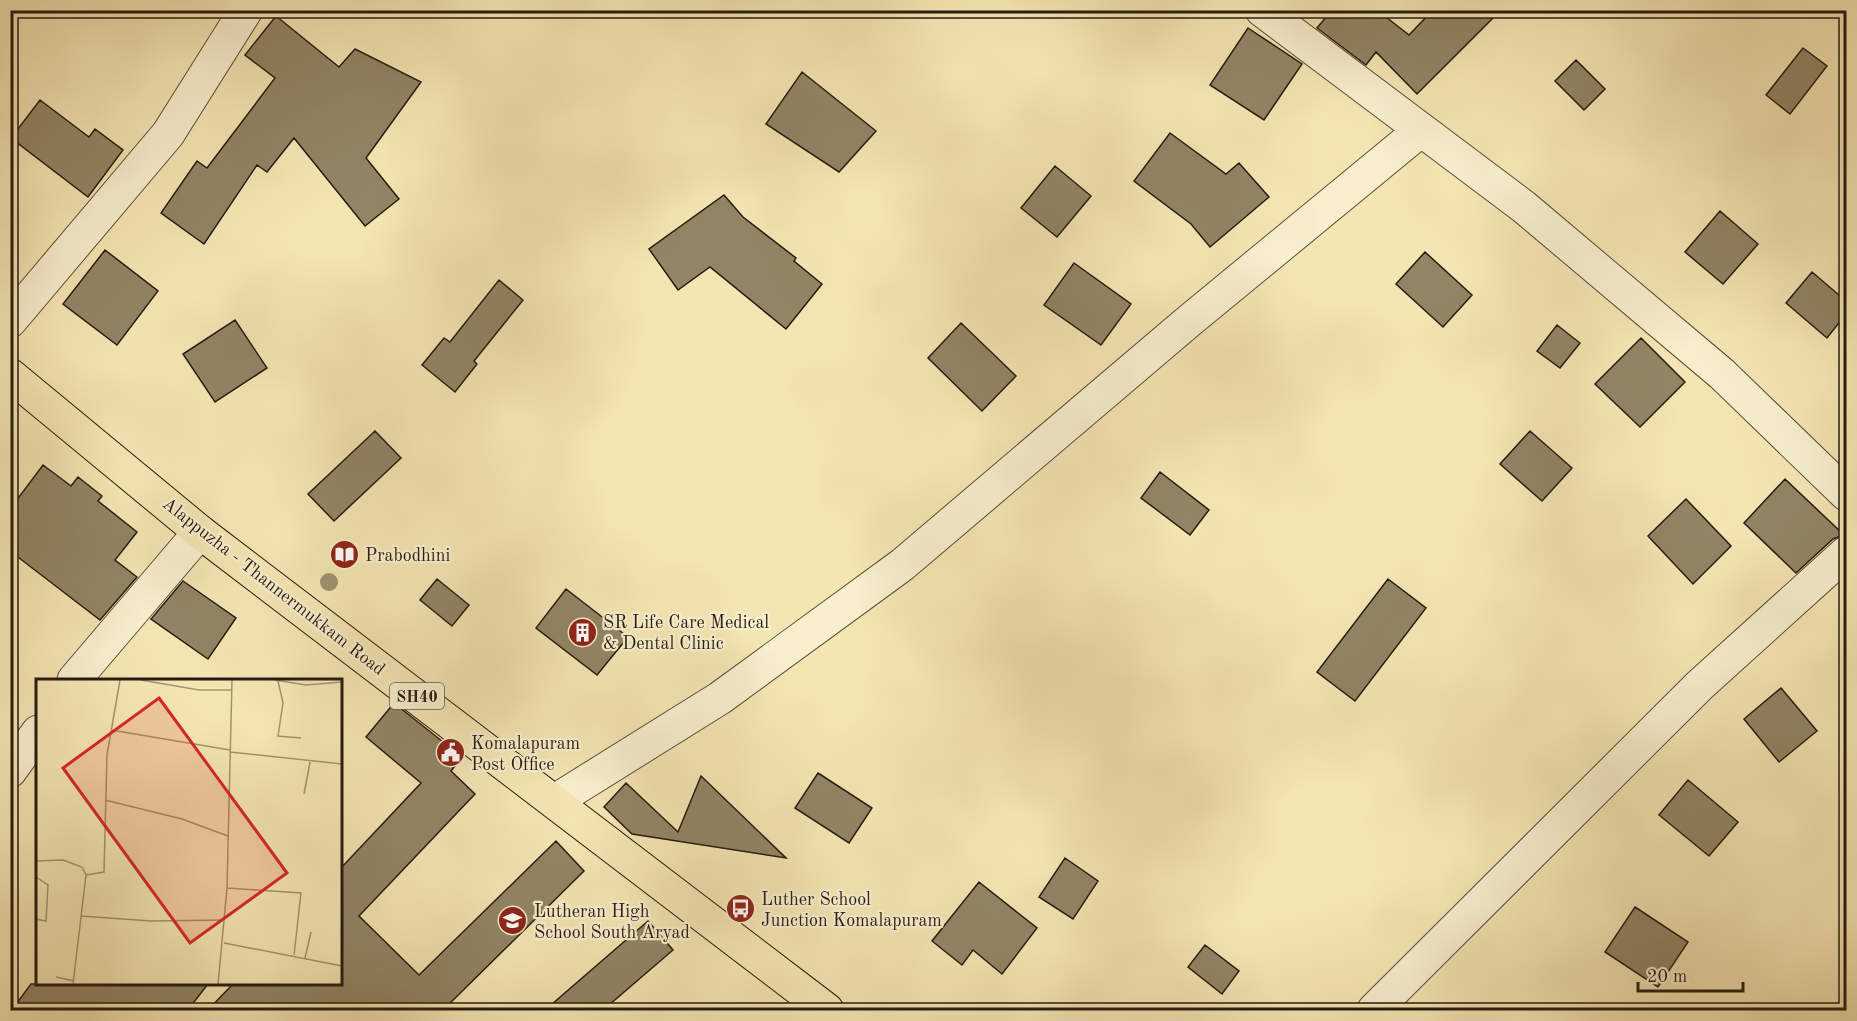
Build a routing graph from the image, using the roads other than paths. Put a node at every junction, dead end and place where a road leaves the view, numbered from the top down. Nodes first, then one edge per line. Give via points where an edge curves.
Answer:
1 (246, 10) edge
2 (1262, 10) edge
3 (1421, 130) junction
4 (10, 321) edge
5 (10, 375) edge
6 (1846, 494) edge
7 (200, 532) junction
8 (1846, 553) edge
9 (76, 679) edge
10 (36, 735) edge
11 (10, 771) edge
12 (555, 801) junction
13 (827, 1011) edge
14 (1374, 1011) edge

1 - 4 street via 168,134
2 - 3 street
3 - 6 street via 1524,207 1722,374
3 - 12 street via 902,565 720,698
5 - 7 main road, Alappuzha - Thannermukkam Road / SH40
7 - 9 street
7 - 12 main road, Alappuzha - Thannermukkam Road / SH40
8 - 14 street via 1700,685
10 - 11 street
12 - 13 main road, Alappuzha - Thannermukkam Road / SH40

